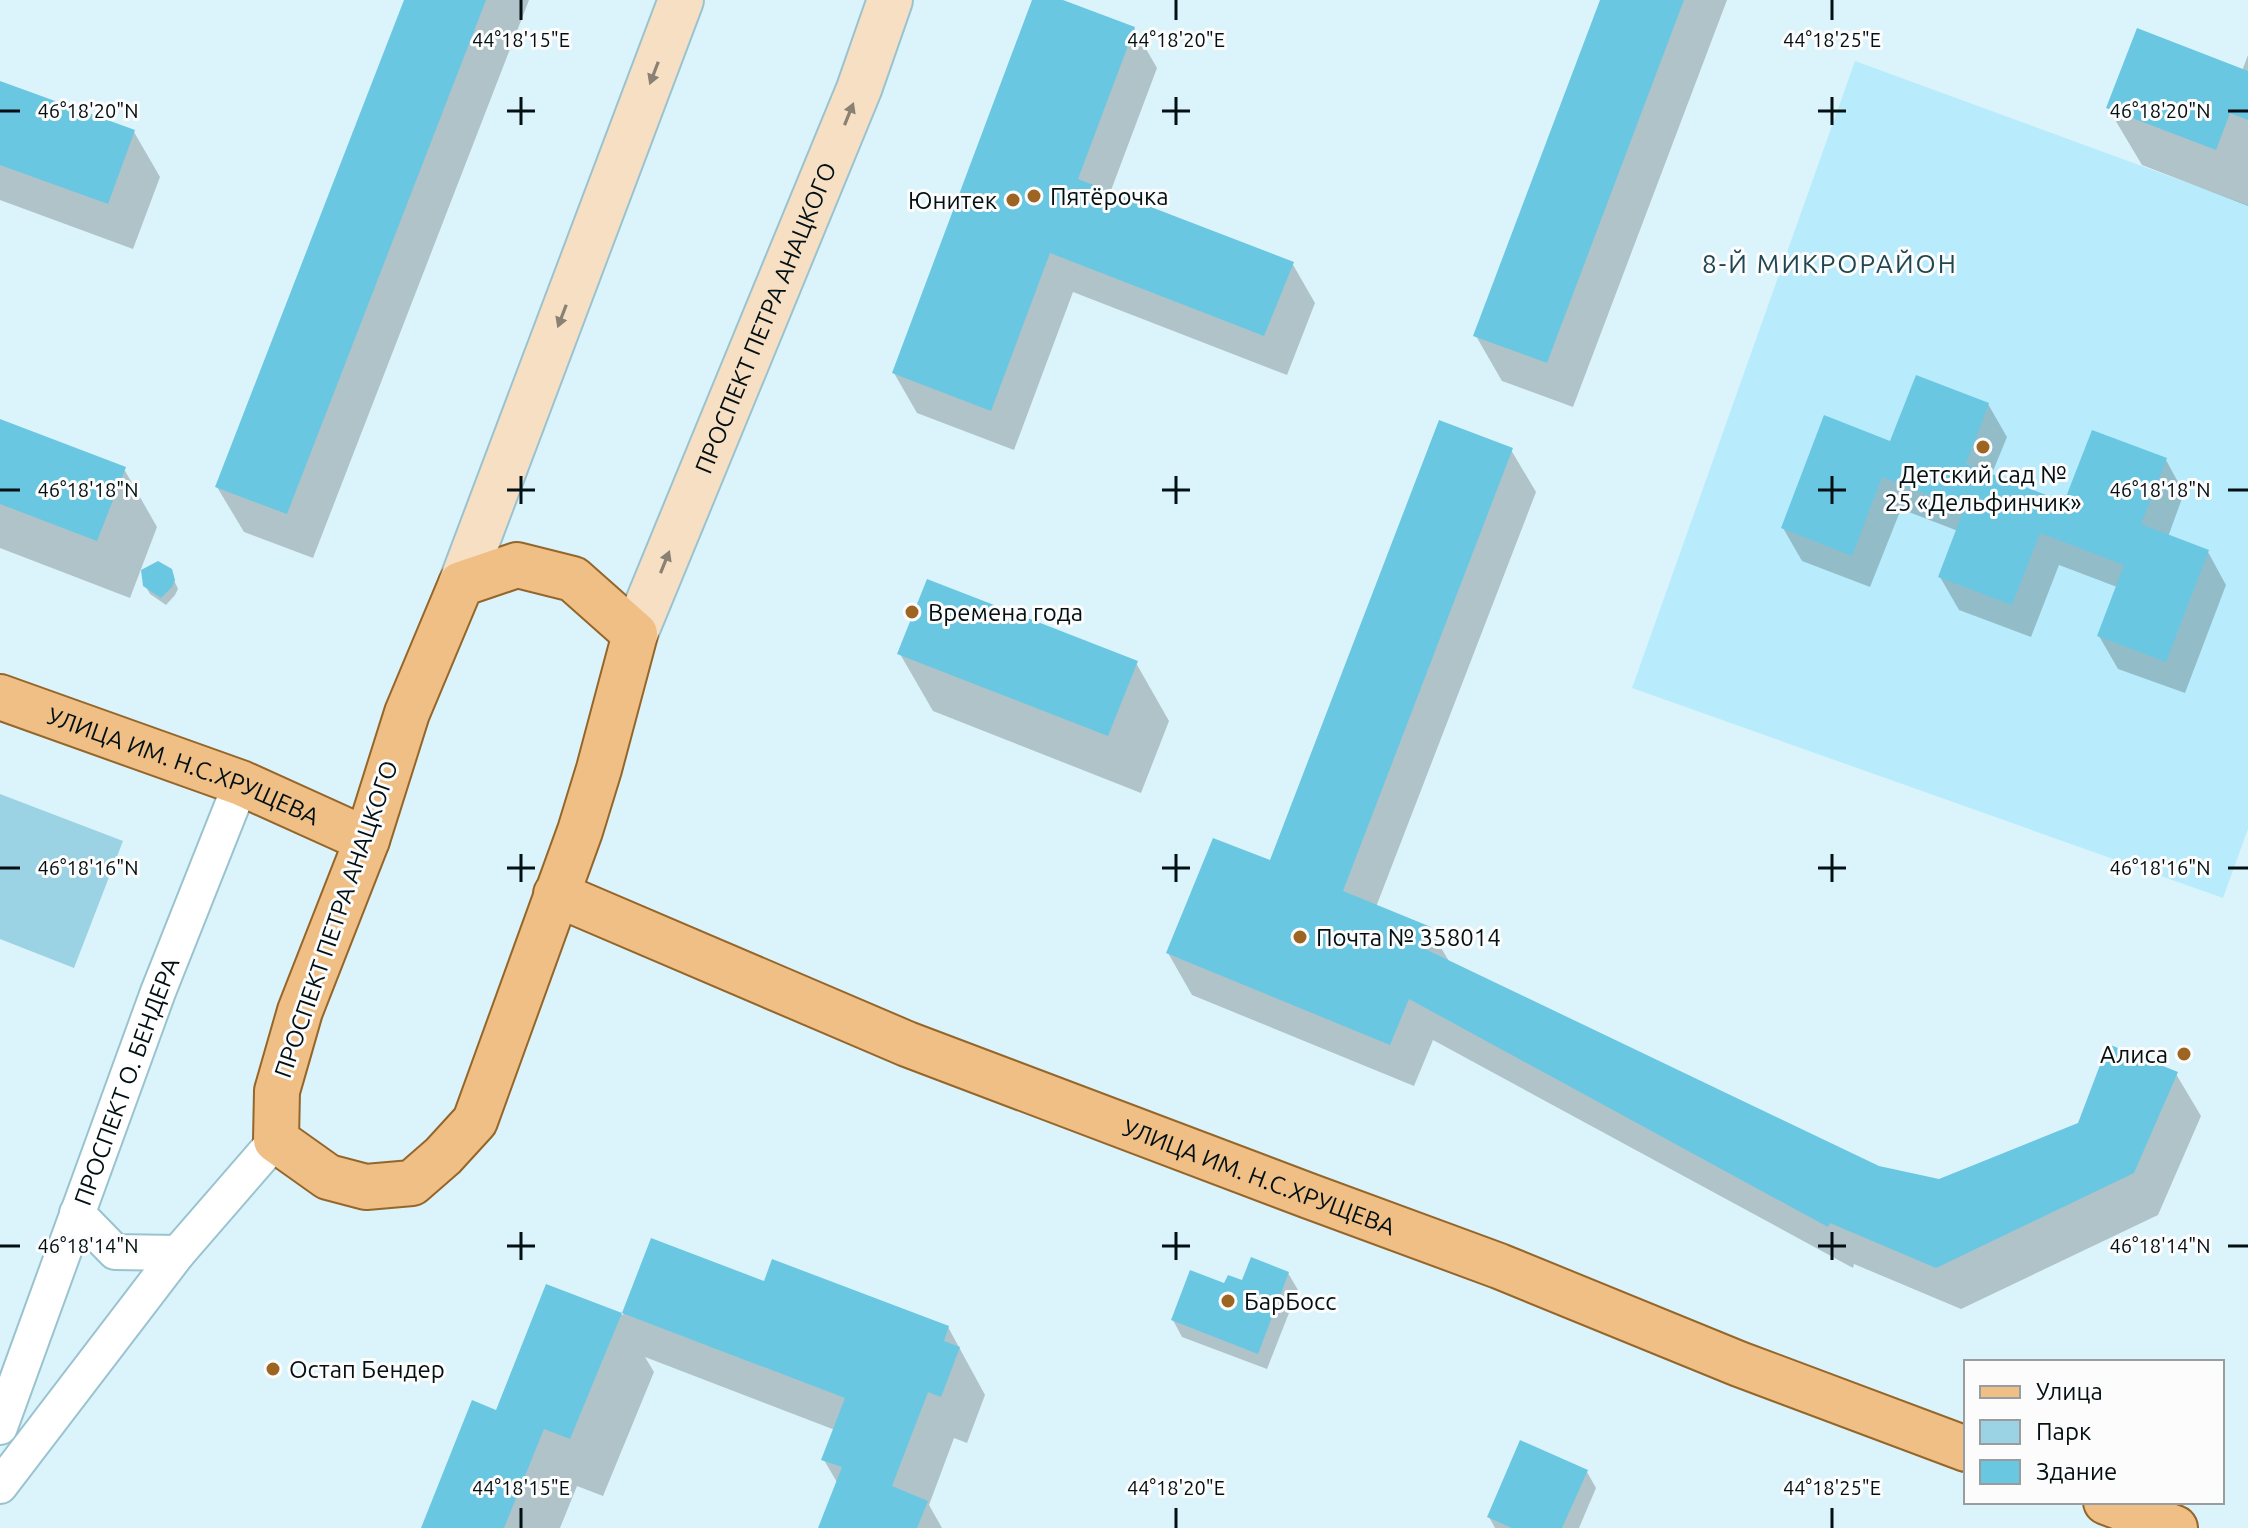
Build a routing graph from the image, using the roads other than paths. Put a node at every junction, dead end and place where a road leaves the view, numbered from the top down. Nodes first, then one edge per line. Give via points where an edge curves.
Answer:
1 (681, 0) edge
2 (890, 0) edge
3 (461, 584) junction
4 (635, 634) junction
5 (0, 697) edge
6 (241, 783) junction
7 (367, 840) junction
8 (556, 894) junction
9 (276, 1140) junction
10 (77, 1213) junction
11 (178, 1253) junction
12 (0, 1427) edge
13 (1964, 1448) edge
14 (0, 1486) edge
15 (2111, 1504) edge
16 (2175, 1528) edge

1 -> 3 main road, ПРОСПЕКТ ПЕТРА АНАЦКОГО
4 -> 2 main road, ПРОСПЕКТ ПЕТРА АНАЦКОГО via 859,89
3 - 4 main road via 517,565 573,579
3 - 7 main road, ПРОСПЕКТ ПЕТРА АНАЦКОГО via 407,713
4 - 8 main road, ПРОСПЕКТ ПЕТРА АНАЦКОГО via 599,769
5 - 6 main road, УЛИЦА ИМ. Н.С.ХРУЩЕВА
6 - 7 main road, УЛИЦА ИМ. Н.С.ХРУЩЕВА
6 - 10 street, ПРОСПЕКТ О. БЕНДЕРА
7 - 9 main road, ПРОСПЕКТ ПЕТРА АНАЦКОГО via 300,1011 277,1091
8 - 9 main road, ПРОСПЕКТ ПЕТРА АНАЦКОГО via 475,1121 433,1165 412,1183 366,1187 328,1177
8 - 13 main road, УЛИЦА ИМ. Н.С.ХРУЩЕВА via 907,1044 1499,1266
9 - 11 street
10 - 11 street via 115,1252
10 - 12 street, ПРОСПЕКТ О. БЕНДЕРА
11 - 14 street
15 - 16 main road

